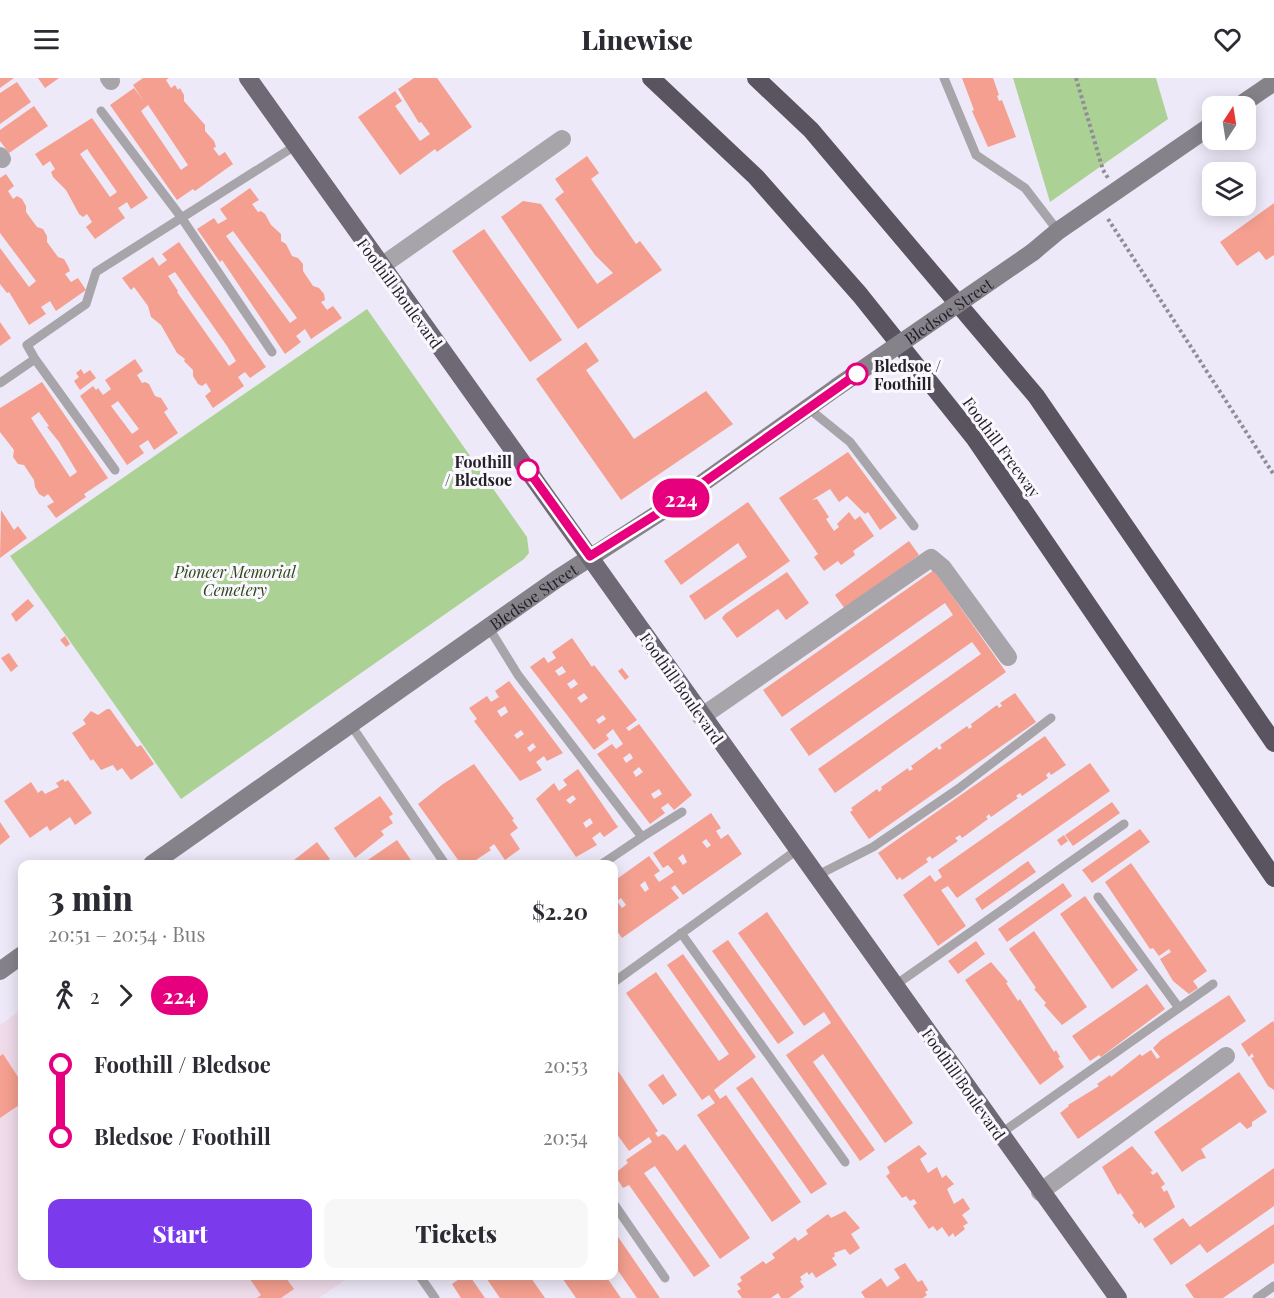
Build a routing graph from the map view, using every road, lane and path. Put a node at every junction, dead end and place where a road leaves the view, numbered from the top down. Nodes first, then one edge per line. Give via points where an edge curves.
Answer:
1 (248, 78) edge
2 (651, 78) edge
3 (756, 78) edge
4 (944, 78) edge
5 (1076, 78) edge
6 (1274, 82) edge
7 (1254, 96) edge
8 (101, 111) dead end
9 (1202, 132) edge
10 (562, 140) dead end
11 (295, 146) junction
12 (1116, 191) junction
13 (1097, 204) junction
14 (181, 217) junction
15 (1058, 231) junction
16 (380, 267) junction
17 (272, 352) dead end
18 (35, 359) junction
19 (0, 383) edge
20 (808, 408) junction
21 (115, 470) dead end
22 (1274, 475) edge
23 (914, 526) dead end
24 (590, 556) junction
25 (489, 628) junction
26 (1008, 657) dead end
27 (701, 717) junction
28 (1051, 718) dead end
29 (351, 725) junction
30 (1274, 743) edge
31 (682, 812) dead end
32 (1124, 824) dead end
33 (642, 837) junction
34 (797, 850) junction
35 (158, 860) edge
36 (442, 860) edge
37 (608, 860) edge
38 (816, 876) junction
39 (1274, 878) edge
40 (1098, 897) dead end
41 (681, 933) junction
42 (18, 958) edge
43 (0, 971) edge
44 (618, 979) edge
45 (1213, 984) dead end
46 (894, 986) junction
47 (1179, 1008) junction
48 (1226, 1056) dead end
49 (1000, 1134) junction
50 (845, 1162) dead end
51 (1041, 1192) junction
52 (618, 1210) edge
53 (665, 1278) dead end
54 (422, 1280) edge
55 (1274, 1286) edge
56 (435, 1298) edge
57 (1118, 1298) edge
58 (1257, 1298) edge

1 - 11 main road, Foothill Boulevard
2 - 39 highway, Foothill Freeway via 756,177 860,295 975,439
3 - 30 highway via 811,130 1036,396
4 - 15 lane via 976,156 1025,188
5 - 12 path via 1103,170
6 - 7 street
8 - 14 lane
9 - 12 street, Bledsoe Street
10 - 16 street
11 - 14 lane
11 - 16 main road, Foothill Boulevard
12 - 13 street, Bledsoe Street
13 - 15 street, Bledsoe Street
13 - 22 path
14 - 17 lane
14 - 18 lane via 96,272 86,304 27,345
15 - 20 street, Bledsoe Street, bridge
16 - 24 main road, Foothill Boulevard
18 - 19 lane
18 - 21 lane
20 - 23 lane via 850,442
20 - 24 street, Bledsoe Street via 673,504
24 - 25 street, Bledsoe Street
24 - 27 main road, Foothill Boulevard
25 - 29 street, Bledsoe Street
25 - 33 lane via 518,675
26 - 27 street via 943,568 931,558
27 - 34 main road, Foothill Boulevard
28 - 38 lane via 873,847
29 - 35 street, Bledsoe Street
29 - 36 lane
31 - 33 lane
32 - 46 lane
33 - 37 lane
34 - 38 main road, Foothill Boulevard
34 - 41 lane
38 - 46 main road, Foothill Boulevard
40 - 47 lane
41 - 44 lane
41 - 50 lane
42 - 43 street
45 - 47 lane
46 - 49 main road, Foothill Boulevard
47 - 49 lane
48 - 51 street
49 - 51 main road, Foothill Boulevard
51 - 57 main road, Foothill Boulevard
52 - 53 lane
54 - 56 lane
55 - 58 lane

